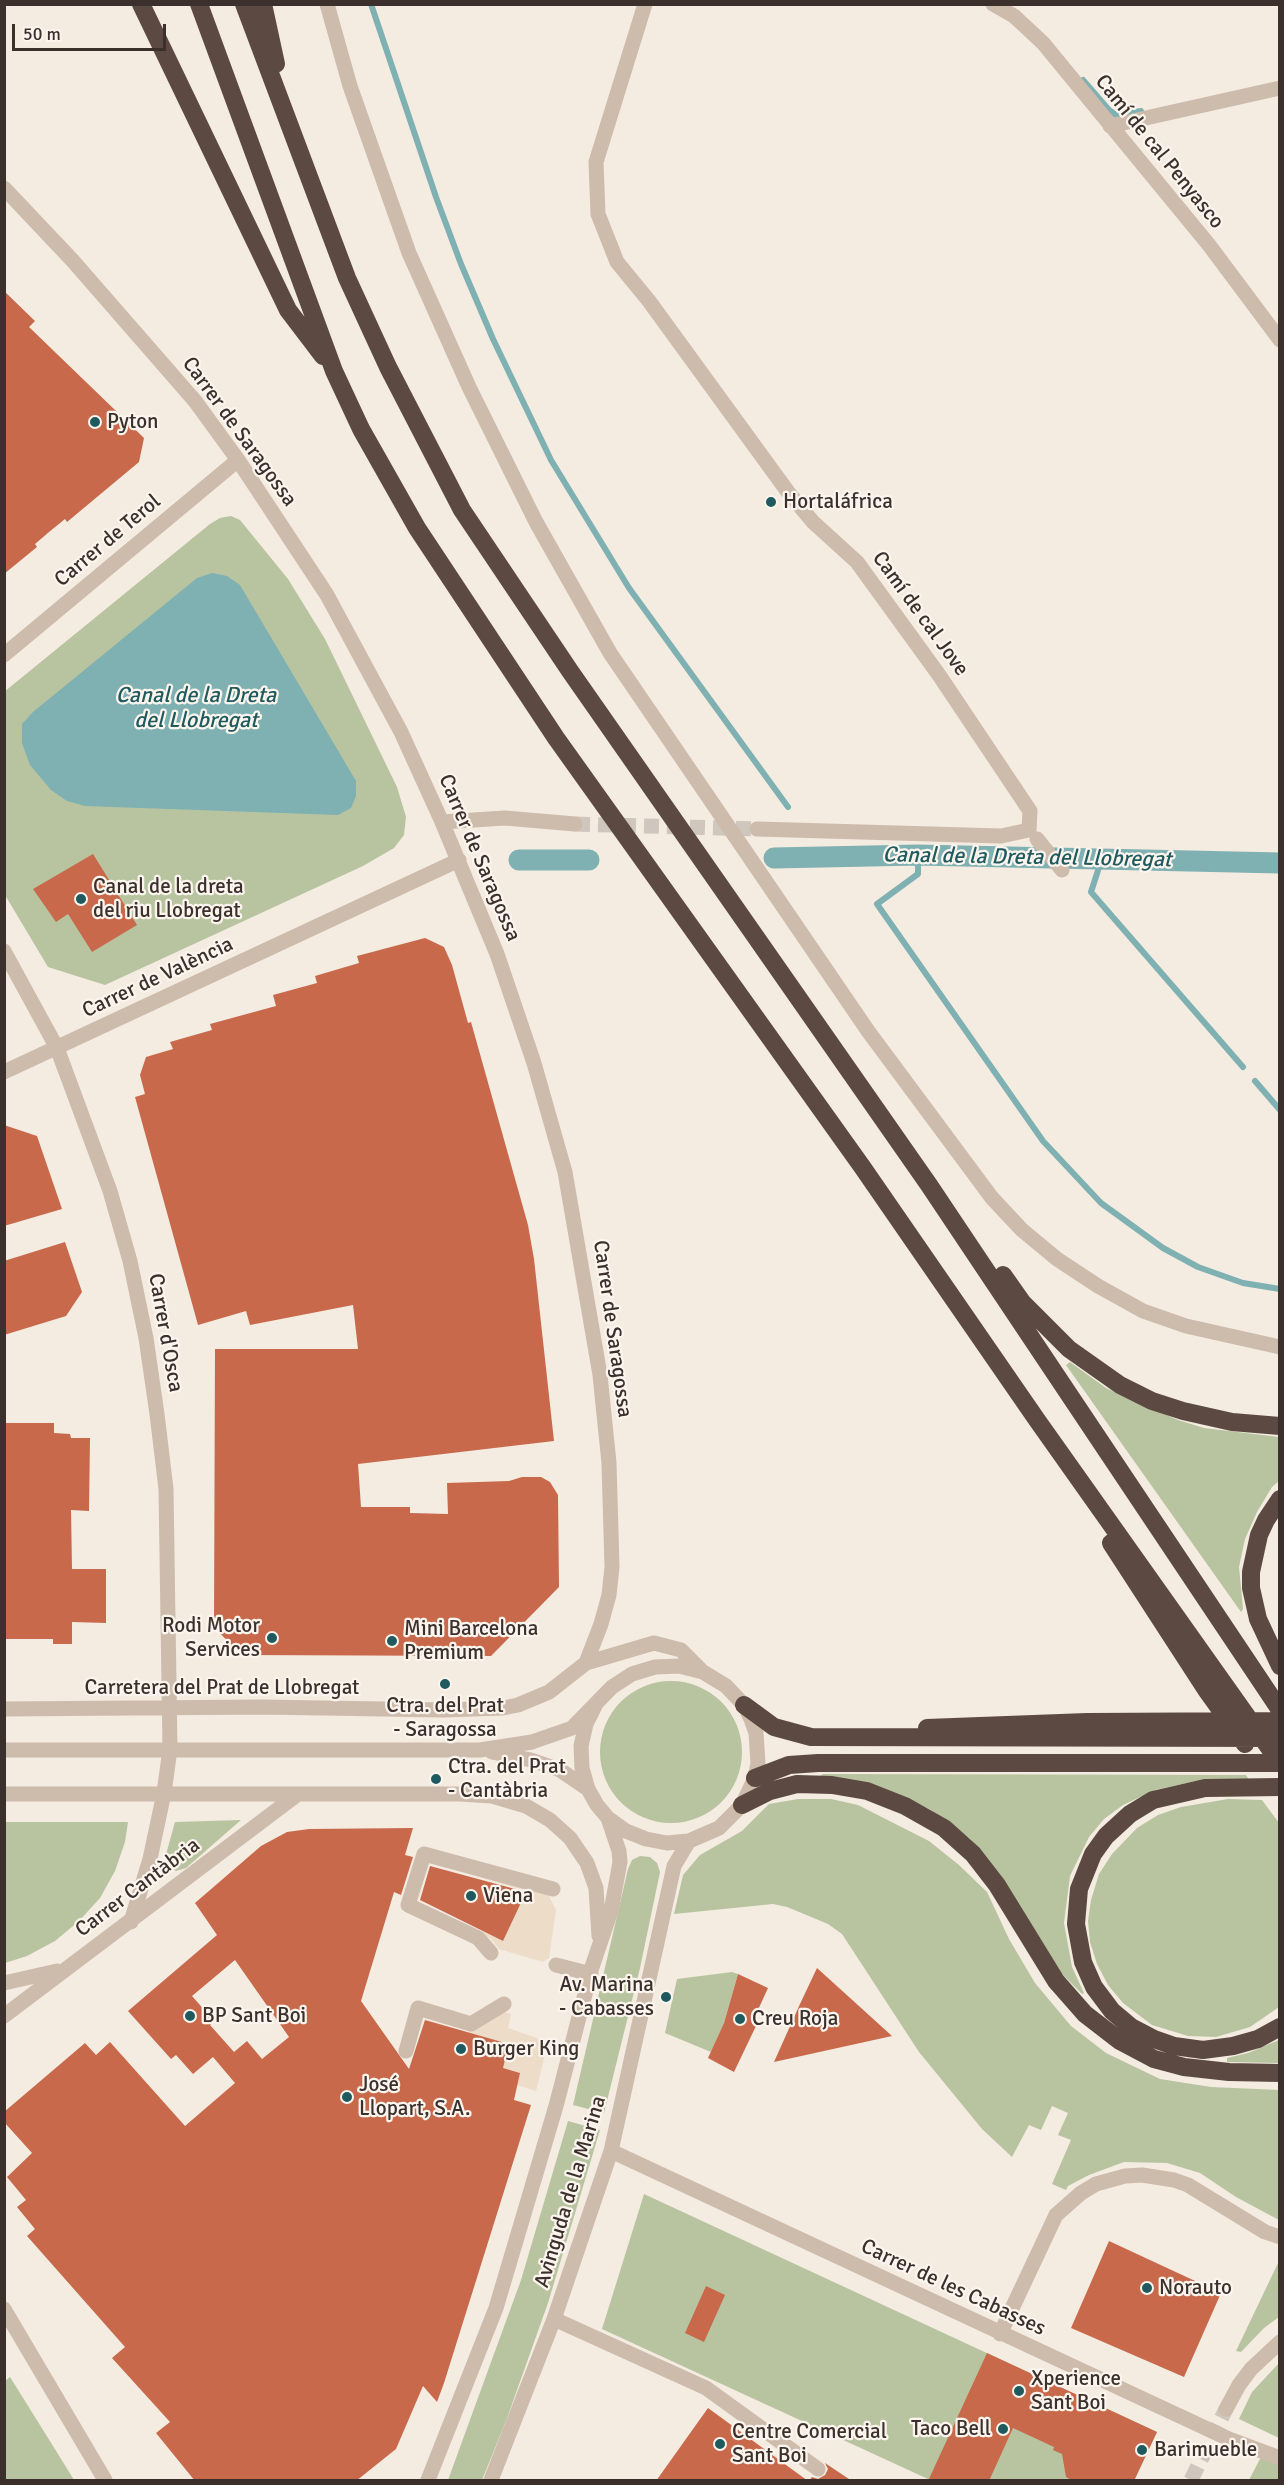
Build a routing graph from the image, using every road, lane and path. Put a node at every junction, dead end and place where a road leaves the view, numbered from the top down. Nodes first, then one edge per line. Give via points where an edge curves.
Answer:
1 (141, 4) edge
2 (199, 4) edge
3 (244, 4) edge
4 (263, 4) edge
5 (327, 4) edge
6 (645, 4) edge
7 (993, 4) edge
8 (1280, 88) edge
9 (1110, 126) junction
10 (290, 128) junction
11 (4, 188) edge
12 (1280, 340) edge
13 (334, 371) junction
14 (238, 460) junction
15 (4, 655) edge
16 (442, 822) junction
17 (575, 824) tunnel mouth
18 (757, 829) tunnel mouth
19 (1033, 835) junction
20 (1054, 840) dead end
21 (459, 860) junction
22 (1062, 870) dead end
23 (4, 951) edge
24 (57, 1048) junction
25 (4, 1072) edge
26 (929, 1185) junction
27 (1280, 1347) edge
28 (1037, 1420) junction
29 (1280, 1426) edge
30 (1280, 1499) edge
31 (586, 1663) junction
32 (1280, 1666) edge
33 (703, 1672) junction
34 (596, 1704) junction
35 (744, 1705) junction
36 (170, 1708) junction
37 (4, 1709) edge
38 (1280, 1710) edge
39 (1280, 1721) edge
40 (863, 1738) junction
41 (1280, 1738) edge
42 (170, 1749) junction
43 (4, 1750) edge
44 (480, 1750) junction
45 (1280, 1763) edge
46 (755, 1778) junction
47 (1280, 1787) edge
48 (588, 1789) junction
49 (164, 1793) junction
50 (1280, 1793) edge
51 (4, 1794) edge
52 (298, 1794) junction
53 (742, 1805) junction
54 (608, 1818) junction
55 (689, 1841) junction
56 (553, 1890) dead end
57 (131, 1922) junction
58 (599, 1942) junction
59 (491, 1953) dead end
60 (556, 1965) dead end
61 (65, 1969) junction
62 (591, 1974) junction
63 (4, 1983) edge
64 (504, 2004) dead end
65 (4, 2016) edge
66 (1280, 2026) edge
67 (406, 2051) dead end
68 (1280, 2073) edge
69 (611, 2151) junction
70 (1280, 2237) edge
71 (4, 2309) edge
72 (554, 2319) junction
73 (1000, 2334) junction
74 (1280, 2342) edge
75 (1226, 2409) tunnel mouth
76 (1280, 2458) edge
77 (818, 2469) dead end
78 (105, 2481) edge
79 (428, 2481) edge
80 (491, 2481) edge

1 - 13 highway via 288,310
2 - 13 highway
3 - 10 highway
4 - 10 highway
5 - 27 street via 350,86 409,253 468,387 536,522 610,652 868,1031 992,1198 1057,1259 1143,1311 1186,1326
6 - 19 street, Camí de cal Jove via 596,162 598,214 616,262 649,301 788,492 813,522 857,562 887,602 1030,811
7 - 9 street, Camí de cal Penyasco via 1014,16 1043,43
8 - 9 street
9 - 12 street, Camí de cal Penyasco via 1209,245
10 - 26 highway via 347,278 462,510
11 - 14 street, Carrer de Saragossa via 195,401
13 - 28 highway via 394,489 474,616
14 - 15 street, Carrer de Terol
14 - 16 street, Carrer de Saragossa via 339,615 401,732
16 - 17 street via 505,818
16 - 21 street, Carrer de Saragossa
18 - 19 street
19 - 20 street
19 - 22 street
21 - 24 street, Carrer de València
21 - 31 street, Carrer de Saragossa via 497,954 565,1172 600,1375 609,1463 612,1567 607,1605
23 - 24 street, Carrer d'Osca
24 - 25 street, Carrer de València
24 - 36 street, Carrer d'Osca via 110,1191 146,1338 166,1489
26 - 29 highway via 984,1249 1022,1302 1069,1349 1120,1385 1183,1412
26 - 38 highway
28 - 45 highway
28 - 50 highway via 1128,1571
30 - 32 highway via 1259,1535 1251,1572 1258,1619
31 - 33 street, Carretera del Prat de Llobregat via 654,1643 681,1650
31 - 36 street, Carretera del Prat de Llobregat via 549,1692 502,1708
33 - 34 street via 680,1666 632,1674
33 - 35 street via 726,1686
34 - 44 street via 572,1728 532,1742
34 - 48 street via 581,1746
35 - 40 highway via 774,1727 793,1733
35 - 46 street via 756,1733
36 - 37 street, Carretera del Prat de Llobregat
36 - 42 street, Carrer d'Osca
39 - 40 highway via 949,1725
40 - 41 highway
42 - 43 street
42 - 44 street
42 - 49 street, Carrer d'Osca
44 - 48 street via 560,1770
45 - 46 highway via 819,1763 789,1765
46 - 53 street
47 - 66 highway via 1205,1788 1153,1800 1130,1814 1093,1854 1079,1889 1076,1924 1083,1962 1094,1987 1131,2027 1154,2040 1203,2050 1223,2048 1258,2039
48 - 54 street
49 - 51 street
49 - 52 street
49 - 57 street, Carrer d'Osca
52 - 57 street, Carrer Cantàbria
52 - 58 street, Avinguda de la Marina via 492,1796 526,1806 570,1838 587,1863 596,1888
53 - 55 street via 719,1828
53 - 68 highway via 770,1791 797,1784 867,1791 905,1806 944,1828 973,1854 997,1885 1056,1981 1085,2014 1120,2041 1154,2059 1184,2067
54 - 55 street via 646,1839 667,1843
54 - 58 street, Avinguda de la Marina via 620,1862 611,1911
55 - 69 street, Avinguda de la Marina via 674,1866
56 - 59 street via 424,1854 408,1905 478,1938
57 - 61 street, Carrer Cantàbria
58 - 62 street, Avinguda de la Marina
60 - 62 street
61 - 63 street
61 - 65 street, Carrer Cantàbria
62 - 79 street, Avinguda de la Marina via 496,2308
64 - 67 street via 471,2024 418,2008
69 - 72 street, Avinguda de la Marina
69 - 73 street, Carrer de les Cabasses
70 - 73 street via 1174,2180 1142,2175 1096,2184 1056,2215
71 - 78 street
72 - 77 street via 706,2388
72 - 80 street, Avinguda de la Marina
73 - 76 street, Carrer de les Cabasses via 1229,2439
74 - 75 street via 1251,2368

